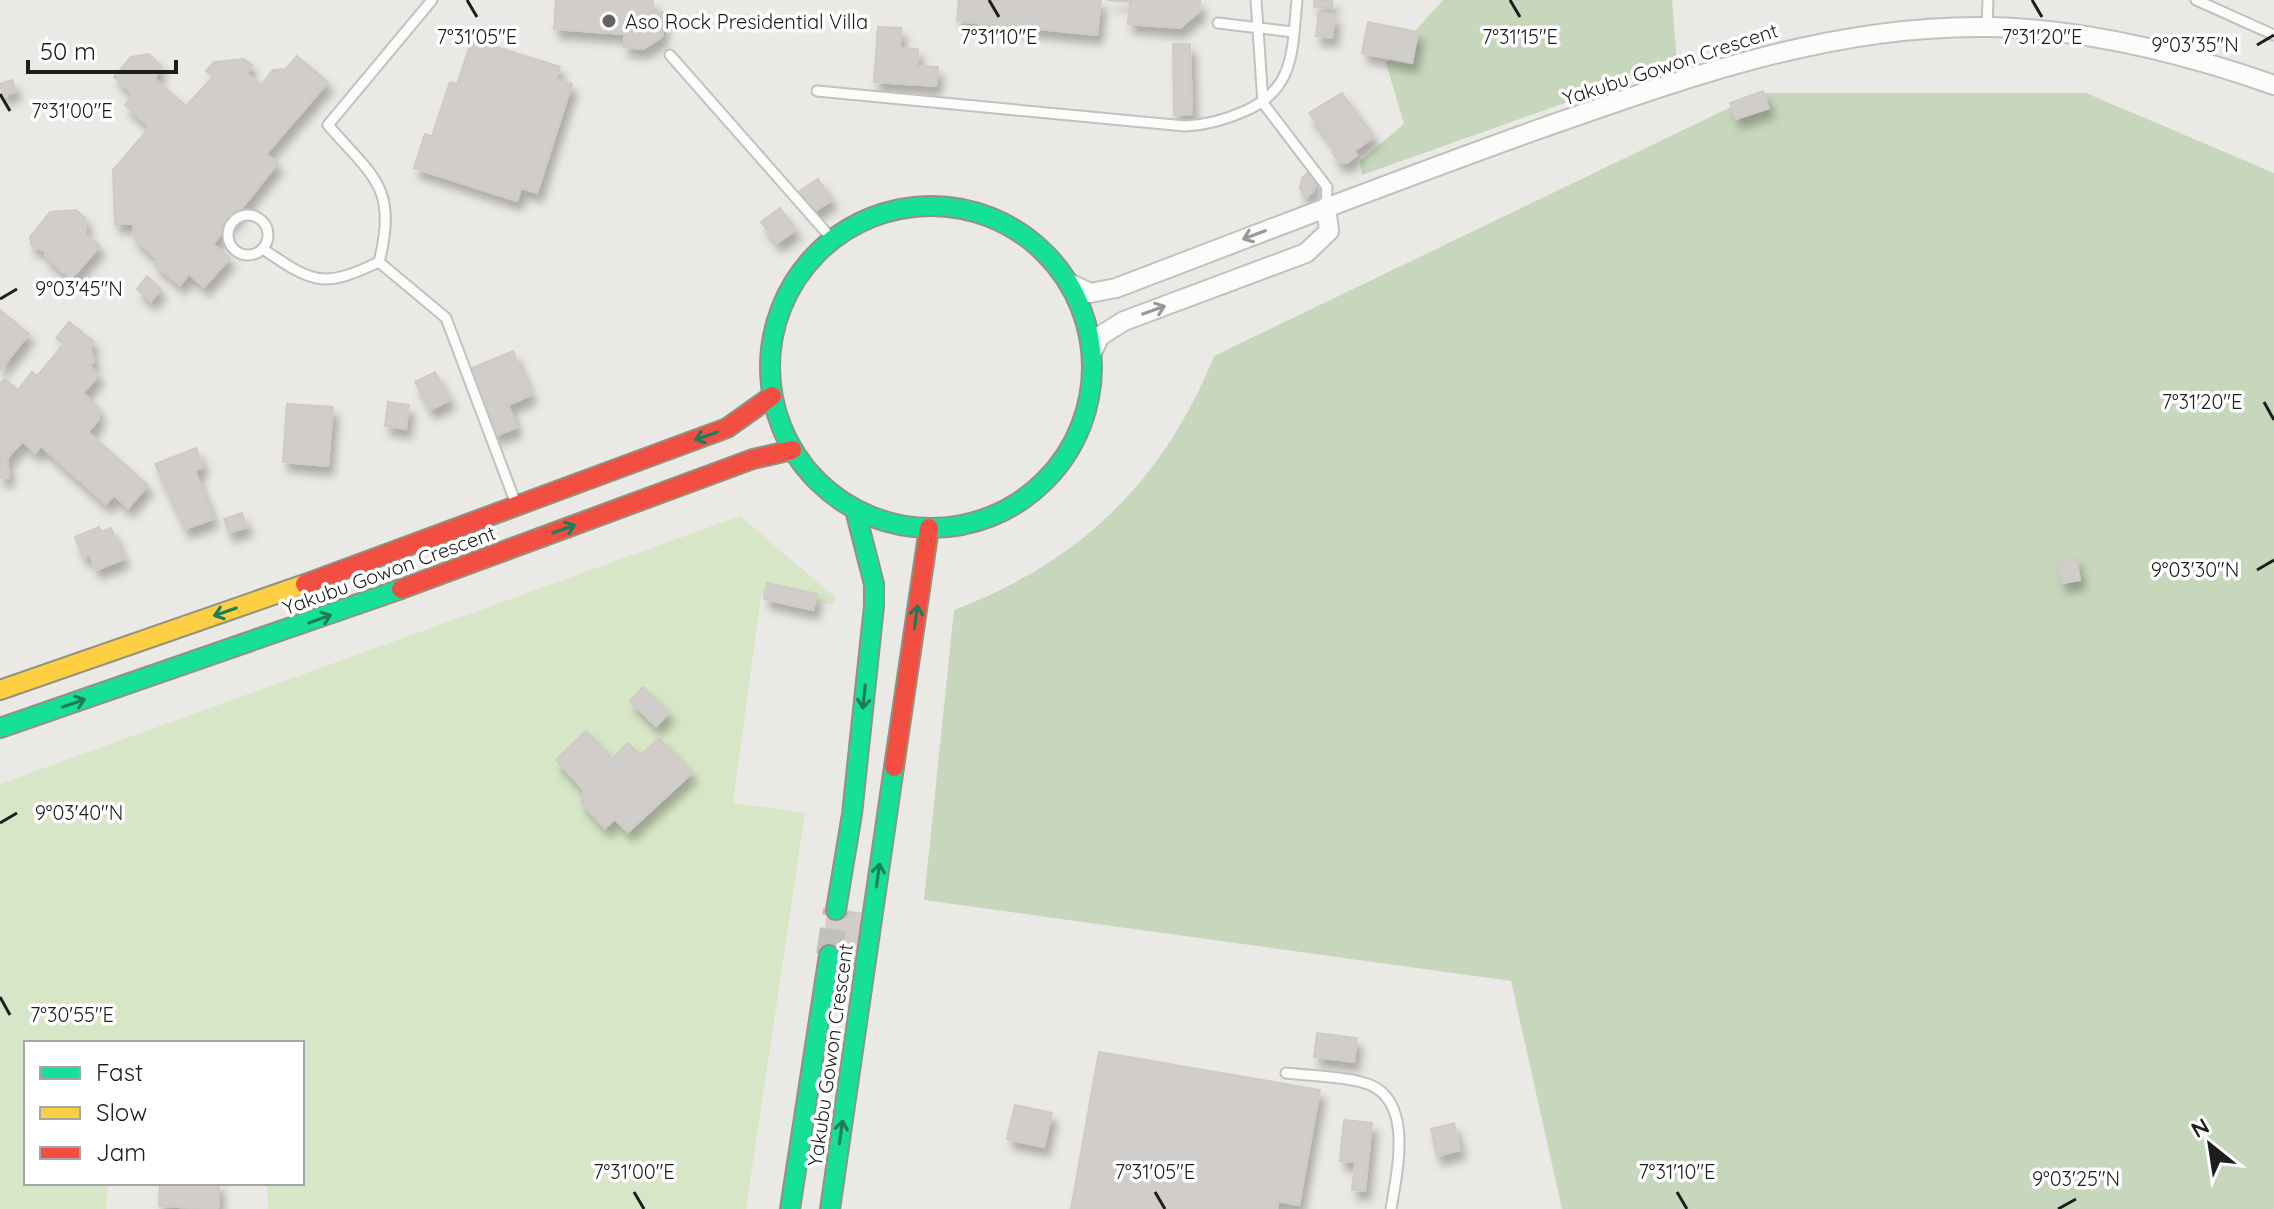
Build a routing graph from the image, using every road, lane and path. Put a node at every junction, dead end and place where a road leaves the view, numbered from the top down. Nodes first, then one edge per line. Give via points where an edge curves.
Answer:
1 (432, 0) edge
2 (1256, 0) edge
3 (1297, 0) edge
4 (1988, 0) edge
5 (2196, 0) edge
6 (1218, 23) dead end
7 (1987, 27) junction
8 (1257, 28) junction
9 (1293, 32) junction
10 (2274, 35) edge
11 (670, 55) dead end
12 (2274, 85) edge
13 (817, 91) dead end
14 (1263, 103) junction
15 (1326, 207) junction
16 (832, 239) junction
17 (263, 249) junction
18 (379, 262) junction
19 (1071, 284) junction
20 (1092, 352) junction
21 (772, 396) junction
22 (792, 450) junction
23 (516, 504) junction
24 (855, 510) junction
25 (929, 528) junction
26 (0, 690) edge
27 (0, 728) edge
28 (836, 910) tunnel mouth
29 (829, 955) tunnel mouth
30 (1286, 1073) dead end
31 (790, 1209) edge
32 (830, 1209) edge
33 (1391, 1209) edge

1 - 18 lane via 328,125 382,188 388,228
2 - 8 lane
3 - 9 lane
4 - 7 lane
5 - 10 lane
6 - 8 lane
7 - 12 street, Yakubu Gowon Crescent via 2101,38 2210,62
7 - 15 street, Yakubu Gowon Crescent via 1884,32 1789,48 1685,78
8 - 9 lane
8 - 14 lane
9 - 14 lane via 1291,58 1279,89
11 - 16 lane
13 - 14 lane via 1185,126 1207,125
14 - 15 lane via 1327,187
15 -> 19 street, Yakubu Gowon Crescent via 1116,288 1090,293
20 -> 15 street via 1100,336 1124,321 1306,253 1329,231
16 - 19 street via 880,213 934,205 988,215 1035,242
16 - 21 street via 801,271 780,309 770,352
17 - 17 lane via 268,237 265,224 242,215 231,223 227,236 232,248 244,255
17 - 18 lane via 308,279 346,278
18 - 23 lane via 446,318
19 - 20 street
20 - 25 street via 1090,397 1075,439 1049,476 1015,504 973,522
21 - 22 street
21 -> 23 street, Yakubu Gowon Crescent via 727,428
22 - 24 street via 819,484
27 -> 22 street, Yakubu Gowon Crescent via 292,629 753,459
23 -> 26 street, Yakubu Gowon Crescent
24 - 25 street
24 -> 28 street via 874,584 874,606
32 -> 25 street, Yakubu Gowon Crescent
29 - 31 street
30 - 33 lane via 1364,1082 1384,1094 1395,1115 1400,1149

